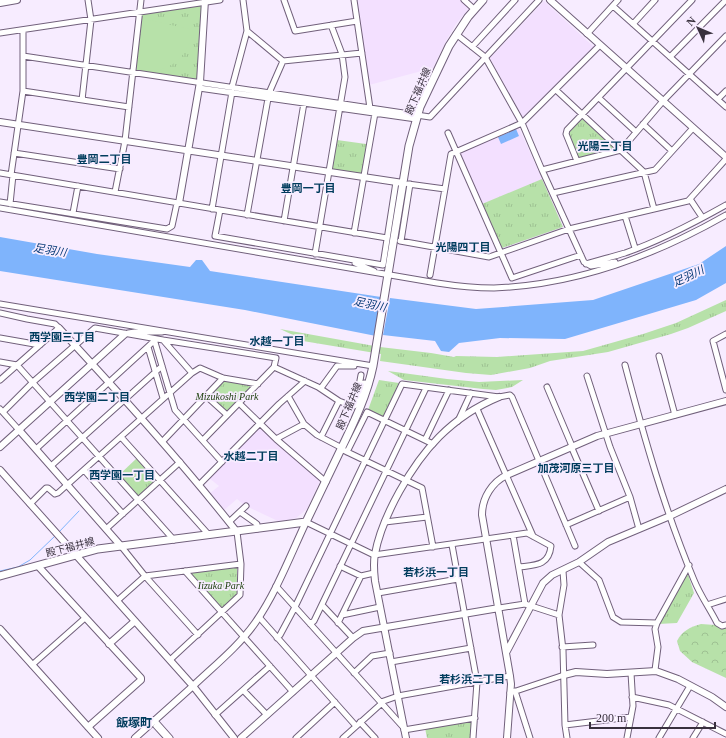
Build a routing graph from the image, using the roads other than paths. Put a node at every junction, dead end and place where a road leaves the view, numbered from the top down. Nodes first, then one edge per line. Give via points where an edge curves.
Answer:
1 (17, 0) edge
2 (88, 0) edge
3 (141, 0) edge
4 (220, 0) edge
5 (243, 0) edge
6 (284, 0) edge
7 (354, 0) edge
8 (464, 0) edge
9 (483, 0) edge
10 (515, 0) edge
11 (539, 0) edge
12 (550, 0) edge
13 (618, 0) edge
14 (655, 0) edge
15 (692, 0) edge
16 (726, 0) edge
17 (205, 1) edge
18 (0, 3) edge
19 (613, 6) junction
20 (474, 9) junction
21 (140, 12) junction
22 (91, 20) junction
23 (357, 21) junction
24 (633, 24) junction
25 (331, 25) junction
26 (23, 30) junction
27 (247, 31) junction
28 (0, 33) edge
29 (456, 34) junction
30 (587, 34) junction
31 (726, 36) edge
32 (653, 41) junction
33 (600, 45) junction
34 (472, 47) junction
35 (362, 53) junction
36 (342, 54) junction
37 (23, 56) junction
38 (485, 57) junction
39 (670, 57) junction
40 (283, 61) junction
41 (86, 66) junction
42 (627, 69) junction
43 (134, 72) junction
44 (689, 74) junction
45 (199, 85) junction
46 (232, 90) junction
47 (556, 90) junction
48 (23, 91) junction
49 (726, 91) edge
50 (269, 95) junction
51 (599, 98) junction
52 (82, 100) junction
53 (718, 100) junction
54 (663, 101) junction
55 (304, 103) junction
56 (340, 106) junction
57 (726, 106) edge
58 (129, 107) junction
59 (370, 108) junction
60 (375, 113) junction
61 (582, 115) junction
62 (417, 117) junction
63 (0, 122) edge
64 (522, 123) junction
65 (643, 124) junction
66 (18, 125) junction
67 (693, 128) junction
68 (636, 132) junction
69 (448, 133) dead end
70 (125, 141) junction
71 (620, 150) junction
72 (188, 151) junction
73 (457, 151) junction
74 (672, 151) junction
75 (14, 153) junction
76 (221, 156) junction
77 (726, 158) edge
78 (256, 161) junction
79 (578, 161) junction
80 (721, 164) junction
81 (294, 167) junction
82 (120, 168) junction
83 (726, 168) edge
84 (542, 170) junction
85 (329, 172) junction
86 (644, 172) junction
87 (0, 173) edge
88 (12, 175) junction
89 (364, 177) junction
90 (403, 183) junction
91 (78, 186) junction
92 (445, 189) junction
93 (115, 192) junction
94 (553, 193) junction
95 (690, 199) junction
96 (0, 202) edge
97 (178, 203) junction
98 (10, 204) junction
99 (726, 205) edge
100 (0, 208) edge
101 (212, 209) junction
102 (654, 209) junction
103 (220, 210) junction
104 (73, 213) junction
105 (247, 215) junction
106 (726, 215) edge
107 (625, 216) junction
108 (702, 218) junction
109 (284, 221) junction
110 (319, 227) junction
111 (569, 229) junction
112 (354, 233) junction
113 (388, 238) junction
114 (436, 247) junction
115 (635, 248) junction
116 (501, 253) junction
117 (315, 254) junction
118 (581, 255) junction
119 (350, 260) junction
120 (620, 263) junction
121 (586, 264) junction
122 (376, 273) junction
123 (388, 275) junction
124 (430, 275) dead end
125 (0, 304) edge
126 (0, 313) edge
127 (59, 328) junction
128 (169, 331) junction
129 (125, 334) junction
130 (726, 334) edge
131 (0, 338) edge
132 (154, 340) junction
133 (163, 340) junction
134 (40, 345) junction
135 (75, 345) junction
136 (148, 347) junction
137 (659, 356) dead end
138 (0, 362) edge
139 (92, 364) junction
140 (362, 364) junction
141 (625, 364) dead end
142 (17, 365) junction
143 (162, 366) junction
144 (373, 366) junction
145 (274, 367) junction
146 (156, 372) junction
147 (192, 373) junction
148 (724, 374) edge
149 (362, 375) dead end
150 (587, 376) dead end
151 (224, 378) junction
152 (0, 380) edge
153 (306, 381) junction
154 (34, 382) junction
155 (109, 382) junction
156 (258, 384) junction
157 (369, 384) junction
158 (547, 387) dead end
159 (321, 388) junction
160 (426, 388) junction
161 (449, 390) junction
162 (726, 390) edge
163 (170, 392) junction
164 (471, 393) junction
165 (206, 396) junction
166 (288, 396) junction
167 (499, 397) junction
168 (163, 398) junction
169 (125, 400) junction
170 (51, 401) junction
171 (339, 401) junction
172 (726, 401) edge
173 (239, 403) junction
174 (352, 406) junction
175 (477, 409) junction
176 (1, 410) edge
177 (227, 415) junction
178 (675, 415) junction
179 (141, 418) junction
180 (67, 420) junction
181 (184, 420) junction
182 (385, 420) junction
183 (458, 422) junction
184 (259, 424) junction
185 (304, 424) junction
186 (640, 424) junction
187 (19, 430) junction
188 (406, 430) junction
189 (605, 433) junction
190 (83, 437) junction
191 (121, 437) junction
192 (321, 438) junction
193 (276, 439) junction
194 (203, 440) junction
195 (425, 440) junction
196 (162, 442) junction
197 (433, 444) junction
198 (571, 446) junction
199 (0, 447) edge
200 (36, 449) junction
201 (344, 450) junction
202 (100, 456) junction
203 (366, 461) junction
204 (538, 461) junction
205 (180, 462) junction
206 (222, 462) junction
207 (51, 466) junction
208 (0, 470) edge
209 (84, 470) junction
210 (386, 471) junction
211 (507, 475) junction
212 (406, 480) junction
213 (160, 481) junction
214 (326, 482) junction
215 (67, 485) junction
216 (199, 485) junction
217 (726, 489) edge
218 (630, 497) junction
219 (138, 500) junction
220 (30, 504) junction
221 (246, 506) dead end
222 (599, 511) junction
223 (240, 512) junction
224 (123, 514) junction
225 (670, 516) junction
226 (427, 517) junction
227 (229, 522) junction
228 (306, 522) junction
229 (385, 522) junction
230 (566, 525) junction
231 (106, 529) junction
232 (257, 529) junction
233 (639, 529) junction
234 (237, 532) junction
235 (209, 535) junction
236 (331, 535) junction
237 (514, 535) junction
238 (533, 536) junction
239 (174, 540) junction
240 (486, 540) junction
241 (351, 545) junction
242 (452, 545) junction
243 (121, 546) junction
244 (575, 546) dead end
245 (433, 547) junction
246 (75, 555) junction
247 (374, 555) junction
248 (579, 562) junction
249 (240, 564) junction
250 (689, 565) junction
251 (38, 566) junction
252 (340, 566) junction
253 (519, 568) junction
254 (563, 570) junction
255 (186, 571) junction
256 (374, 573) junction
257 (0, 576) edge
258 (145, 576) junction
259 (361, 576) junction
260 (458, 579) junction
261 (276, 586) junction
262 (378, 593) junction
263 (726, 599) edge
264 (117, 601) junction
265 (322, 604) junction
266 (528, 605) junction
267 (707, 605) junction
268 (295, 607) junction
269 (380, 607) junction
270 (499, 608) junction
271 (222, 612) junction
272 (342, 614) junction
273 (464, 614) junction
274 (559, 615) junction
275 (259, 617) junction
276 (85, 618) junction
277 (135, 621) junction
278 (338, 623) junction
279 (657, 623) junction
280 (310, 624) junction
281 (726, 625) edge
282 (385, 627) junction
283 (0, 629) edge
284 (198, 635) junction
285 (244, 637) junction
286 (277, 638) junction
287 (353, 638) junction
288 (109, 644) junction
289 (592, 644) dead end
290 (562, 647) junction
291 (471, 648) junction
292 (507, 651) junction
293 (336, 653) junction
294 (390, 653) junction
295 (170, 660) junction
296 (391, 662) junction
297 (32, 665) junction
298 (270, 666) junction
299 (655, 670) junction
300 (354, 673) junction
301 (631, 673) junction
302 (564, 675) junction
303 (311, 676) junction
304 (510, 676) junction
305 (478, 682) junction
306 (193, 686) junction
307 (690, 686) junction
308 (243, 690) junction
309 (293, 692) junction
310 (513, 692) junction
311 (398, 696) junction
312 (632, 697) junction
313 (335, 702) junction
314 (381, 702) junction
315 (726, 707) edge
316 (677, 708) junction
317 (215, 715) junction
318 (267, 715) junction
319 (631, 717) junction
320 (475, 718) junction
321 (703, 722) junction
322 (155, 723) junction
323 (358, 724) junction
324 (565, 725) junction
325 (88, 727) junction
326 (404, 729) junction
327 (726, 734) edge
328 (300, 737) edge
329 (98, 738) edge
330 (134, 738) edge
331 (166, 738) edge
332 (170, 738) edge
333 (234, 738) edge
334 (240, 738) edge
335 (343, 738) edge
336 (375, 738) edge
337 (406, 738) edge
338 (473, 738) edge
339 (507, 738) edge
340 (530, 738) edge
341 (567, 738) edge
342 (627, 738) edge
343 (659, 738) edge
344 (693, 738) edge

1 - 18 street
2 - 22 street
3 - 21 street
4 - 17 street
5 - 27 street
6 - 25 street via 295,31
7 - 23 street
8 - 20 street
9 - 20 main road, 殿下福井線
10 - 34 street
11 - 38 street
12 - 30 street
13 - 19 street
14 - 24 street
15 - 32 street
16 - 39 street
17 - 21 street
17 - 45 street
19 - 24 street
19 - 30 street
20 - 29 main road, 殿下福井線
21 - 22 street
21 - 43 street
22 - 26 street
22 - 41 street
23 - 25 street
23 - 35 street
24 - 32 street
25 - 36 street
26 - 28 street
26 - 37 street
27 - 40 street
27 - 46 street
29 - 34 street
29 - 62 main road, 殿下福井線
30 - 33 street
31 - 44 street
32 - 39 street
32 - 42 street
33 - 42 street
33 - 47 street
34 - 38 street
35 - 36 street
35 - 59 street
36 - 40 street
36 - 56 street via 345,77
37 - 41 street
37 - 48 street
38 - 62 street via 430,117
38 - 64 street
39 - 44 street
40 - 50 street
41 - 43 street
41 - 52 street
42 - 51 street
42 - 54 street
43 - 45 street
43 - 58 street
44 - 53 street
44 - 54 street
45 - 46 street
45 - 72 street
46 - 50 street
46 - 76 street
47 - 61 street
47 - 64 street
48 - 52 street
48 - 66 street
49 - 53 street
50 - 55 street
50 - 56 street
50 - 78 street
51 - 61 street
51 - 68 street
52 - 58 street
53 - 57 street
54 - 65 street
54 - 67 street
55 - 56 street
55 - 81 street
56 - 59 street
56 - 60 street
56 - 85 street
58 - 70 street
59 - 62 street
60 - 62 street
60 - 89 street
61 - 71 street
61 - 79 street via 566,134
62 - 90 main road, 殿下福井線
63 - 66 street
64 - 73 street
64 - 84 street
65 - 68 street
65 - 74 street
66 - 70 street
66 - 75 street
67 - 74 street
67 - 77 street
68 - 71 street
69 - 73 street
70 - 72 street
70 - 82 street
71 - 79 street
71 - 86 street
72 - 76 street
72 - 97 street
73 - 92 street via 451,154
73 - 116 street
74 - 86 street via 655,170
75 - 82 street
75 - 88 street
76 - 78 street
76 - 101 street
77 - 80 street
78 - 81 street
78 - 105 street
79 - 84 street
80 - 83 street
80 - 95 street
81 - 85 street
81 - 109 street
82 - 93 street
84 - 94 street
85 - 89 street
85 - 110 street
86 - 94 street
86 - 102 street
87 - 88 street
88 - 91 street
88 - 98 street
89 - 90 street
89 - 112 street
90 - 92 street
90 - 113 street
90 - 114 street via 400,241
90 - 123 main road, 殿下福井線
91 - 93 street
91 - 104 street
92 - 114 street
93 - 97 street
94 - 111 street
95 - 102 street
95 - 108 street
96 - 98 street
97 - 101 street
97 - 104 street via 172,226 167,229
98 - 104 street
99 - 108 street
100 - 122 street
101 - 103 street
102 - 107 street
103 - 105 street
103 - 117 street via 215,236
105 - 109 street
106 - 120 street via 689,235
107 - 111 street
107 - 115 street
108 - 115 street
109 - 110 street
110 - 112 street
110 - 117 street
111 - 116 street
111 - 118 street
112 - 113 street
113 - 119 street via 382,265
114 - 116 street via 489,257
114 - 124 street
115 - 121 street
116 - 118 street via 512,278
117 - 119 street
118 - 121 street
119 - 122 street
120 - 121 street via 591,266
120 - 123 street via 568,278 492,288
122 - 123 street
123 - 144 main road, 殿下福井線
125 - 128 street
126 - 127 street via 55,324
127 - 134 street
127 - 135 street
128 - 129 street
128 - 140 street
129 - 132 street
129 - 135 street via 95,328
129 - 139 street
130 - 148 street via 714,341
131 - 134 street
132 - 133 street
132 - 136 street
132 - 143 street
133 - 145 street via 276,358
133 - 147 street
134 - 142 street
135 - 139 street
135 - 154 street
136 - 146 street
136 - 155 street
137 - 178 street
138 - 142 street
139 - 155 street
139 - 170 street
140 - 144 street
140 - 159 street via 337,366
141 - 186 street
142 - 152 street
142 - 154 street
143 - 146 street
143 - 163 street
144 - 157 main road, 殿下福井線
145 - 153 street
145 - 156 street
146 - 168 street
146 - 169 street
147 - 151 street via 200,368
147 - 163 street
148 - 162 street
149 - 174 street
150 - 189 street
151 - 156 street
151 - 165 street
153 - 159 street
153 - 166 street
154 - 170 street
154 - 176 street
155 - 169 street
155 - 180 street
156 - 173 street
157 - 174 street via 363,383 356,405
157 - 201 main road, 殿下福井線
158 - 198 street
159 - 171 street
160 - 161 street
160 - 182 street via 402,384
160 - 188 street
161 - 164 street
161 - 195 street
163 - 168 street
163 - 181 street via 175,410
164 - 167 street
164 - 183 street
165 - 177 street
165 - 181 street
166 - 184 street
166 - 185 street
167 - 175 street
167 - 204 street via 512,397
168 - 179 street
169 - 179 street
169 - 190 street
170 - 180 street
170 - 187 street
171 - 174 street
171 - 192 street
172 - 178 street
173 - 177 street
173 - 184 street
175 - 183 street
175 - 211 street
176 - 187 street
177 - 194 street
178 - 186 street
179 - 191 street
179 - 196 street
180 - 190 street
180 - 200 street
181 - 194 street
181 - 196 street
182 - 188 street
182 - 201 street via 367,412
182 - 203 street
183 - 197 street via 448,428
184 - 193 street
184 - 206 street
185 - 192 street
185 - 193 street
186 - 189 street
186 - 225 street
187 - 199 street
187 - 200 street
188 - 195 street
188 - 210 street
189 - 198 street
189 - 218 street
190 - 202 street
190 - 207 street
191 - 202 street
191 - 213 street
192 - 201 street
193 - 214 street
194 - 206 street
195 - 197 street
196 - 205 street
197 - 212 street
198 - 204 street
198 - 222 street
200 - 207 street
201 - 203 street
201 - 214 main road, 殿下福井線
202 - 209 street
202 - 219 street
203 - 210 street
203 - 236 street
204 - 211 street
204 - 230 street
205 - 213 street
205 - 216 street
206 - 216 street
207 - 215 street
208 - 220 street
209 - 215 street
209 - 224 street
210 - 212 street
210 - 241 street
211 - 238 street
211 - 240 street via 494,484 485,500 482,512
212 - 226 street via 422,488
212 - 229 street
213 - 219 street
213 - 235 street
214 - 228 main road, 殿下福井線
215 - 220 street via 57,494 46,488
215 - 231 street
216 - 227 street
217 - 225 street
218 - 222 street
218 - 233 street
219 - 224 street
219 - 239 street
220 - 246 street
221 - 223 street
222 - 230 street
223 - 227 street
223 - 232 street via 257,524
224 - 231 street
225 - 233 street
225 - 250 street
226 - 229 street
226 - 245 street
227 - 234 street
228 - 232 main road, 殿下福井線
228 - 236 street
228 - 261 street
229 - 247 street
230 - 244 street
231 - 243 street
232 - 234 main road, 殿下福井線
233 - 248 street via 601,546
234 - 235 main road, 殿下福井線
234 - 249 street
235 - 239 main road, 殿下福井線
236 - 241 street
236 - 268 street
237 - 238 street via 527,533
237 - 240 street
237 - 253 street
238 - 253 street via 551,546 551,549 542,563
239 - 243 main road, 殿下福井線
240 - 242 street
240 - 270 street
241 - 247 street
241 - 252 street
242 - 245 street
242 - 260 street
243 - 246 main road, 殿下福井線
243 - 258 street
245 - 247 street
246 - 251 main road, 殿下福井線
246 - 264 street
247 - 256 street
248 - 254 street
248 - 279 street via 599,580 613,617 621,622
249 - 255 street
249 - 271 street via 240,595
250 - 267 street via 694,581
250 - 279 street
251 - 257 main road, 殿下福井線
251 - 276 street
252 - 259 street
252 - 265 street
253 - 266 street
254 - 266 street via 543,583
254 - 274 street via 564,584
255 - 258 street
255 - 271 street
256 - 259 street
256 - 262 street
258 - 264 street
258 - 284 street
259 - 272 street
260 - 262 street
260 - 273 street
261 - 268 street
261 - 275 street
262 - 269 street
263 - 267 street
264 - 277 street
265 - 278 street
265 - 280 street
266 - 270 street
266 - 274 street
266 - 292 street
267 - 281 street via 717,623
268 - 280 street
268 - 286 street
269 - 272 street
269 - 282 street
270 - 273 street
270 - 292 street
271 - 284 street
271 - 285 street
272 - 278 street
273 - 282 street
273 - 291 street
274 - 290 street
275 - 285 street
275 - 286 street
276 - 288 street
276 - 297 street
277 - 288 street
277 - 295 street
278 - 287 street
279 - 299 street via 655,629 658,647
280 - 293 street
282 - 287 street via 363,632
282 - 294 street
283 - 297 street
284 - 295 street
285 - 298 street
285 - 306 street
286 - 303 street
287 - 293 street
288 - 325 street via 141,680
289 - 290 street
290 - 302 street
291 - 296 street
291 - 305 street
292 - 304 street
293 - 300 street
293 - 303 street
294 - 296 street
294 - 300 street via 372,656
295 - 306 street
296 - 311 street
297 - 325 street
298 - 308 street
298 - 309 street
299 - 301 street
299 - 307 street
300 - 314 street
301 - 302 street via 576,672
301 - 312 street
302 - 310 street
302 - 324 street
303 - 309 street
303 - 313 street
304 - 305 street
304 - 310 street
305 - 311 street
305 - 320 street
306 - 317 street
306 - 322 street
307 - 315 street
307 - 316 street
308 - 317 street
308 - 318 street
309 - 318 street
310 - 339 street
310 - 340 street
311 - 314 street
311 - 326 street
312 - 316 street
312 - 319 street
313 - 323 street
313 - 328 street
314 - 323 street
314 - 326 street
316 - 321 street
316 - 343 street
317 - 333 street
318 - 334 street
319 - 324 street
319 - 342 street
320 - 326 street
320 - 338 street
321 - 327 street
321 - 344 street
322 - 330 street
322 - 331 street
322 - 332 street
323 - 335 street
323 - 336 street
324 - 341 street
325 - 329 street
326 - 337 street

